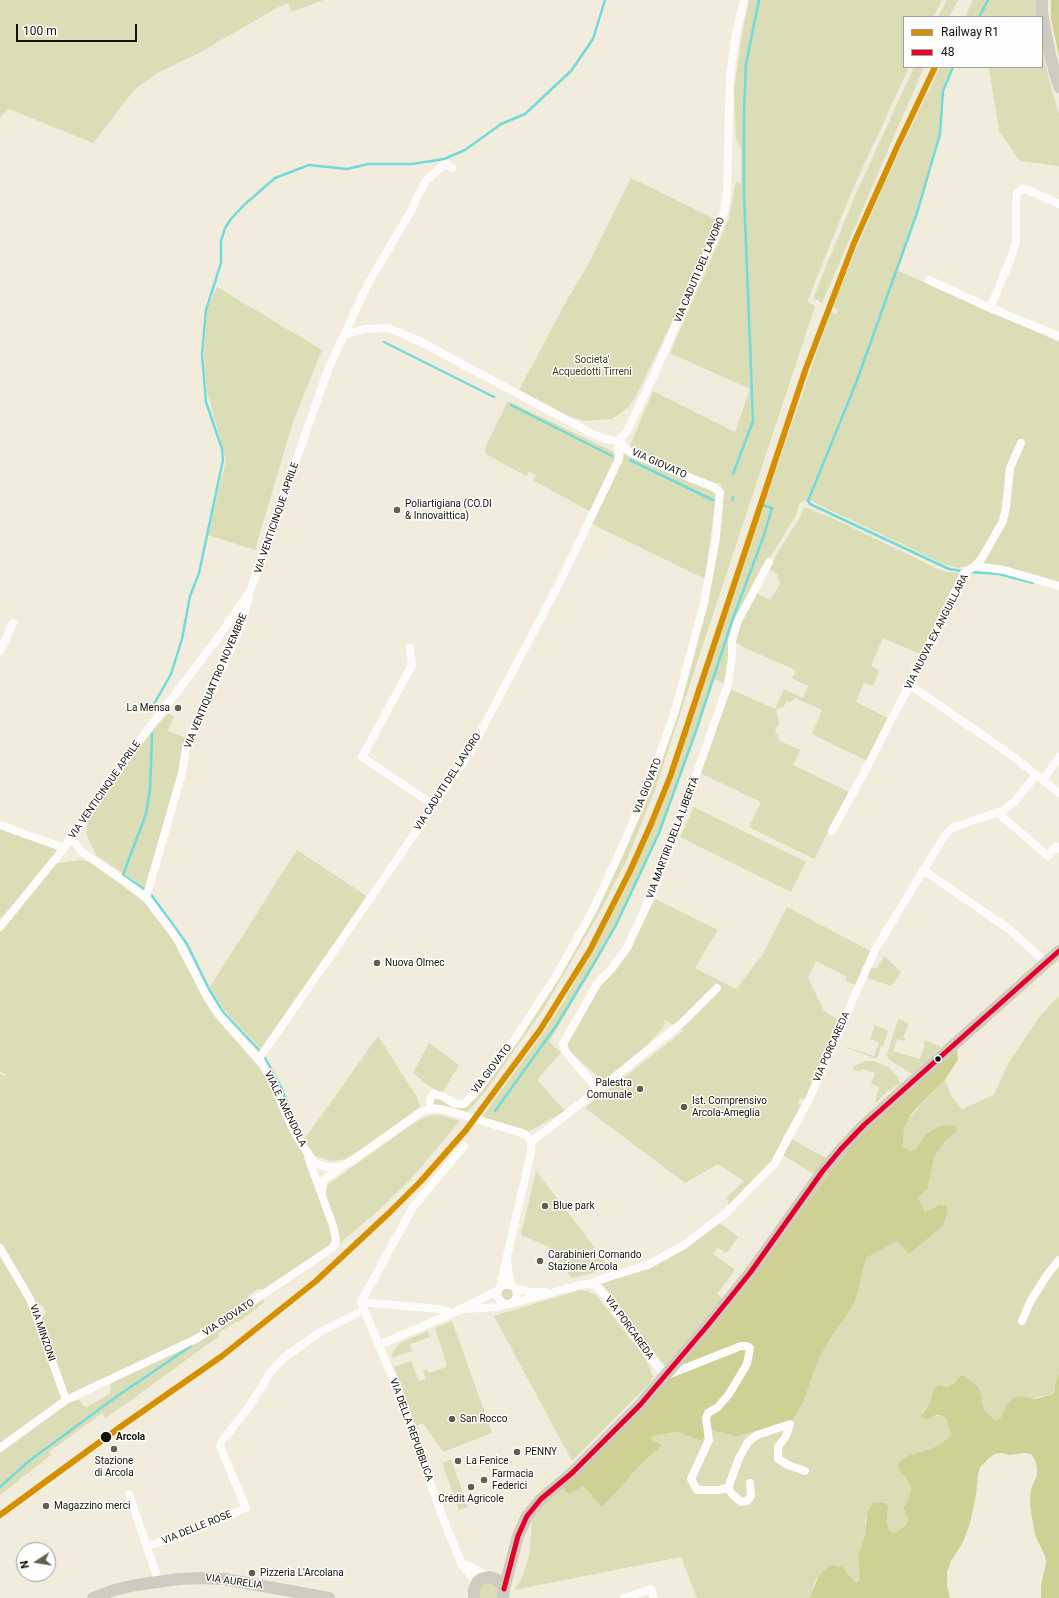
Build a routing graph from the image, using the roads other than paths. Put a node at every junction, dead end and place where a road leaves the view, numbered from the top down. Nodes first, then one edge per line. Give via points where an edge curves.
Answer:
1 (744, 0) edge
2 (1042, 0) edge
3 (1043, 16) edge
4 (1043, 18) edge
5 (1059, 87) edge
6 (452, 168) dead end
7 (1059, 204) edge
8 (929, 280) dead end
9 (990, 308) junction
10 (344, 336) junction
11 (1059, 336) edge
12 (618, 441) junction
13 (1021, 443) dead end
14 (769, 562) dead end
15 (975, 566) junction
16 (1059, 586) edge
17 (250, 591) junction
18 (14, 623) dead end
19 (410, 648) dead end
20 (0, 651) edge
21 (910, 685) junction
22 (1059, 757) edge
23 (1040, 777) junction
24 (1059, 794) edge
25 (434, 805) junction
26 (998, 812) junction
27 (0, 825) edge
28 (832, 831) dead end
29 (71, 838) junction
30 (64, 848) junction
31 (1059, 849) edge
32 (923, 870) junction
33 (147, 896) junction
34 (0, 927) edge
35 (1059, 952) edge
36 (1046, 963) junction
37 (717, 988) dead end
38 (259, 1058) junction
39 (598, 1090) junction
40 (430, 1109) junction
41 (531, 1142) junction
42 (464, 1146) dead end
43 (306, 1151) junction
44 (341, 1167) junction
45 (322, 1193) junction
46 (0, 1248) edge
47 (1059, 1260) edge
48 (507, 1261) junction
49 (590, 1284) junction
50 (513, 1286) junction
51 (499, 1288) junction
52 (555, 1291) junction
53 (361, 1302) junction
54 (510, 1304) junction
55 (462, 1309) junction
56 (364, 1310) junction
57 (451, 1313) junction
58 (1022, 1321) dead end
59 (379, 1345) junction
60 (665, 1376) junction
61 (66, 1400) junction
62 (0, 1448) edge
63 (805, 1470) dead end
64 (750, 1483) dead end
65 (728, 1488) junction
66 (129, 1494) dead end
67 (146, 1546) junction
68 (459, 1558) junction
69 (512, 1558) junction
70 (491, 1577) junction
71 (159, 1582) junction
72 (477, 1582) junction
73 (504, 1594) edge
74 (93, 1598) edge
75 (329, 1598) edge
76 (474, 1598) edge
77 (624, 1598) edge
78 (654, 1598) edge

1 - 12 street, VIA CADUTI DEL LAVORO via 730,75 727,191 724,213 674,332 626,433
2 - 3 main road
4 - 5 main road
6 - 10 street via 443,165 426,181 369,282
7 - 9 street via 1028,190 1022,189 1018,194 1016,241
8 - 9 street
9 - 11 street
10 - 12 street via 365,329 389,328 421,342 589,432
10 - 17 street, VIA VENTICINQUE APRILE via 329,367
12 - 25 street, VIA CADUTI DEL LAVORO via 619,460 562,578 470,752
12 - 40 street, VIA GIOVATO via 631,453 720,492 716,538 704,603 675,711 650,783 618,858 592,912 556,976 477,1091 464,1104 455,1104 433,1094
13 - 15 street, VIA NUOVA EX ANGUILLARA via 1010,468 1003,521
14 - 39 street, VIA MARTIRI DELLA LIBERTÀ via 737,623 732,641 728,685 654,889 627,948 597,984 563,1044 565,1051
15 - 16 street via 990,567
15 - 21 street, VIA NUOVA EX ANGUILLARA via 964,573
17 - 29 street, VIA VENTICINQUE APRILE via 215,642 121,765
17 - 33 street, VIA VENTIQUATTRO NOVEMBRE via 241,626 186,748 182,773
18 - 20 street
19 - 25 street via 412,665 362,757
21 - 23 street
21 - 28 street, VIA NUOVA EX ANGUILLARA
22 - 23 street, VIA PORCAREDA
23 - 24 street
23 - 26 street, VIA PORCAREDA via 1004,810
25 - 38 street, VIA CADUTI DEL LAVORO
26 - 31 street via 1048,856 1056,846
26 - 32 street, VIA PORCAREDA via 952,828 945,834
27 - 30 street
29 - 30 street, VIA VENTICINQUE APRILE
29 - 33 street, VIALE AMENDOLA via 82,852
30 - 34 street, VIA VENTICINQUE APRILE
32 - 36 street via 1009,929
32 - 49 street, VIA PORCAREDA via 875,950 809,1099 774,1164 726,1213 684,1245 648,1265
33 - 38 street, VIALE AMENDOLA via 177,939 207,997
35 - 36 main road
36 - 60 main road via 864,1125 841,1149 750,1273
37 - 39 street via 683,1022
38 - 43 street, VIALE AMENDOLA via 293,1130
39 - 41 street
40 - 41 street via 442,1109 522,1133
40 - 44 street via 422,1111
41 - 48 street
42 - 53 street via 413,1207
43 - 44 street, VIALE AMENDOLA via 316,1163 326,1167
43 - 45 street, VIA GIOVATO
44 - 45 street via 324,1180
45 - 61 street, VIA GIOVATO via 336,1239 335,1244 325,1254 198,1338
46 - 61 street, VIA MINZONI via 30,1299
47 - 58 street via 1030,1302
48 - 50 street
48 - 51 street
49 - 52 street, VIA PORCAREDA
49 - 60 street, VIA PORCAREDA via 603,1293
50 - 51 street via 503,1285
50 - 52 street via 530,1292
50 - 54 street via 517,1296
51 - 54 street via 498,1299
51 - 55 street
52 - 54 street
53 - 56 street, VIA DELLA REPUBBLICA
53 - 57 street
54 - 55 street
55 - 57 street
56 - 59 street, VIA DELLA REPUBBLICA
56 - 67 street, VIA DELLE ROSE via 320,1332 285,1357 272,1370 236,1424 222,1438 220,1446 246,1508 178,1537
57 - 59 street
59 - 68 street, VIA DELLA REPUBBLICA
60 - 65 street via 741,1346 750,1348 747,1364 729,1394 718,1407 708,1413 706,1418 709,1440 691,1479 697,1490
60 - 69 main road via 615,1432 541,1499 527,1516
61 - 62 street
63 - 65 street via 778,1459 778,1447 786,1436 790,1424 757,1435 748,1442
64 - 65 street via 751,1496 747,1502 741,1502
66 - 67 street
67 - 71 street
68 - 70 street via 468,1566
68 - 72 street, VIA DELLA REPUBBLICA
69 - 70 main road
69 - 73 main road
70 - 72 main road
70 - 73 main road via 500,1582
71 - 74 main road, VIA AURELIA via 114,1590
71 - 75 main road, VIA AURELIA via 214,1578
72 - 76 main road
77 - 78 street via 651,1589

